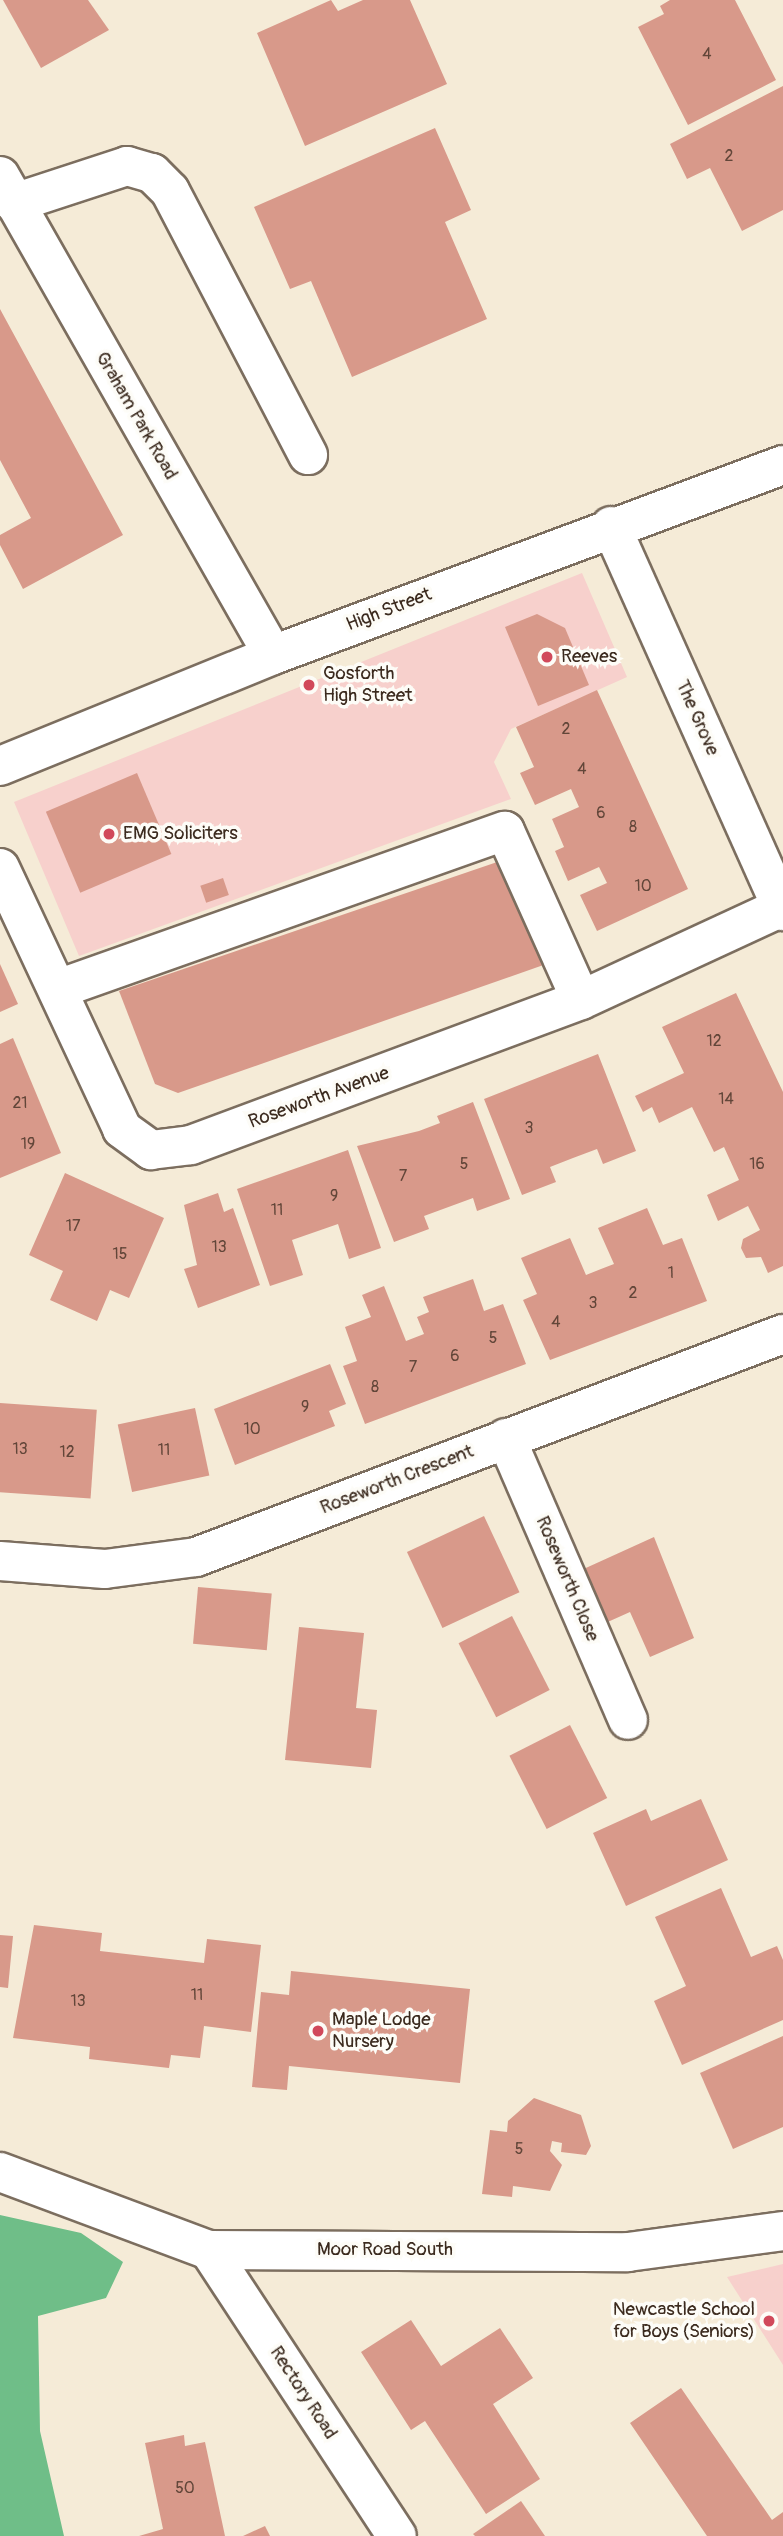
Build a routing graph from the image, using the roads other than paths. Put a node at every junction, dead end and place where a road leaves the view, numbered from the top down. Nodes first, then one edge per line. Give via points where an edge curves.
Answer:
1 (7, 190) edge
2 (308, 455) dead end
3 (783, 465) edge
4 (611, 526) junction
5 (273, 655) junction
6 (2, 760) edge
7 (0, 868) edge
8 (782, 909) edge
9 (58, 989) junction
10 (581, 1000) junction
11 (783, 1334) edge
12 (506, 1438) junction
13 (0, 1561) edge
14 (628, 1720) dead end
15 (0, 2172) edge
16 (783, 2231) edge
17 (209, 2250) junction
18 (397, 2536) edge

1 - 2 street via 127,166 152,173 170,191
1 - 5 street, Graham Park Road
3 - 4 street, High Street
4 - 5 street, High Street
4 - 8 street, The Grove
5 - 6 street, High Street
7 - 9 street, Roseworth Avenue
8 - 10 street, Roseworth Avenue
9 - 10 street, Roseworth Avenue via 122,1129 151,1150 191,1145
9 - 10 street via 505,831
11 - 12 street, Roseworth Crescent
12 - 13 street, Roseworth Crescent via 195,1557 105,1569
12 - 14 street, Roseworth Close
15 - 17 street, Moor Road South
16 - 17 street, Moor Road South via 628,2252
17 - 18 street, Rectory Road

